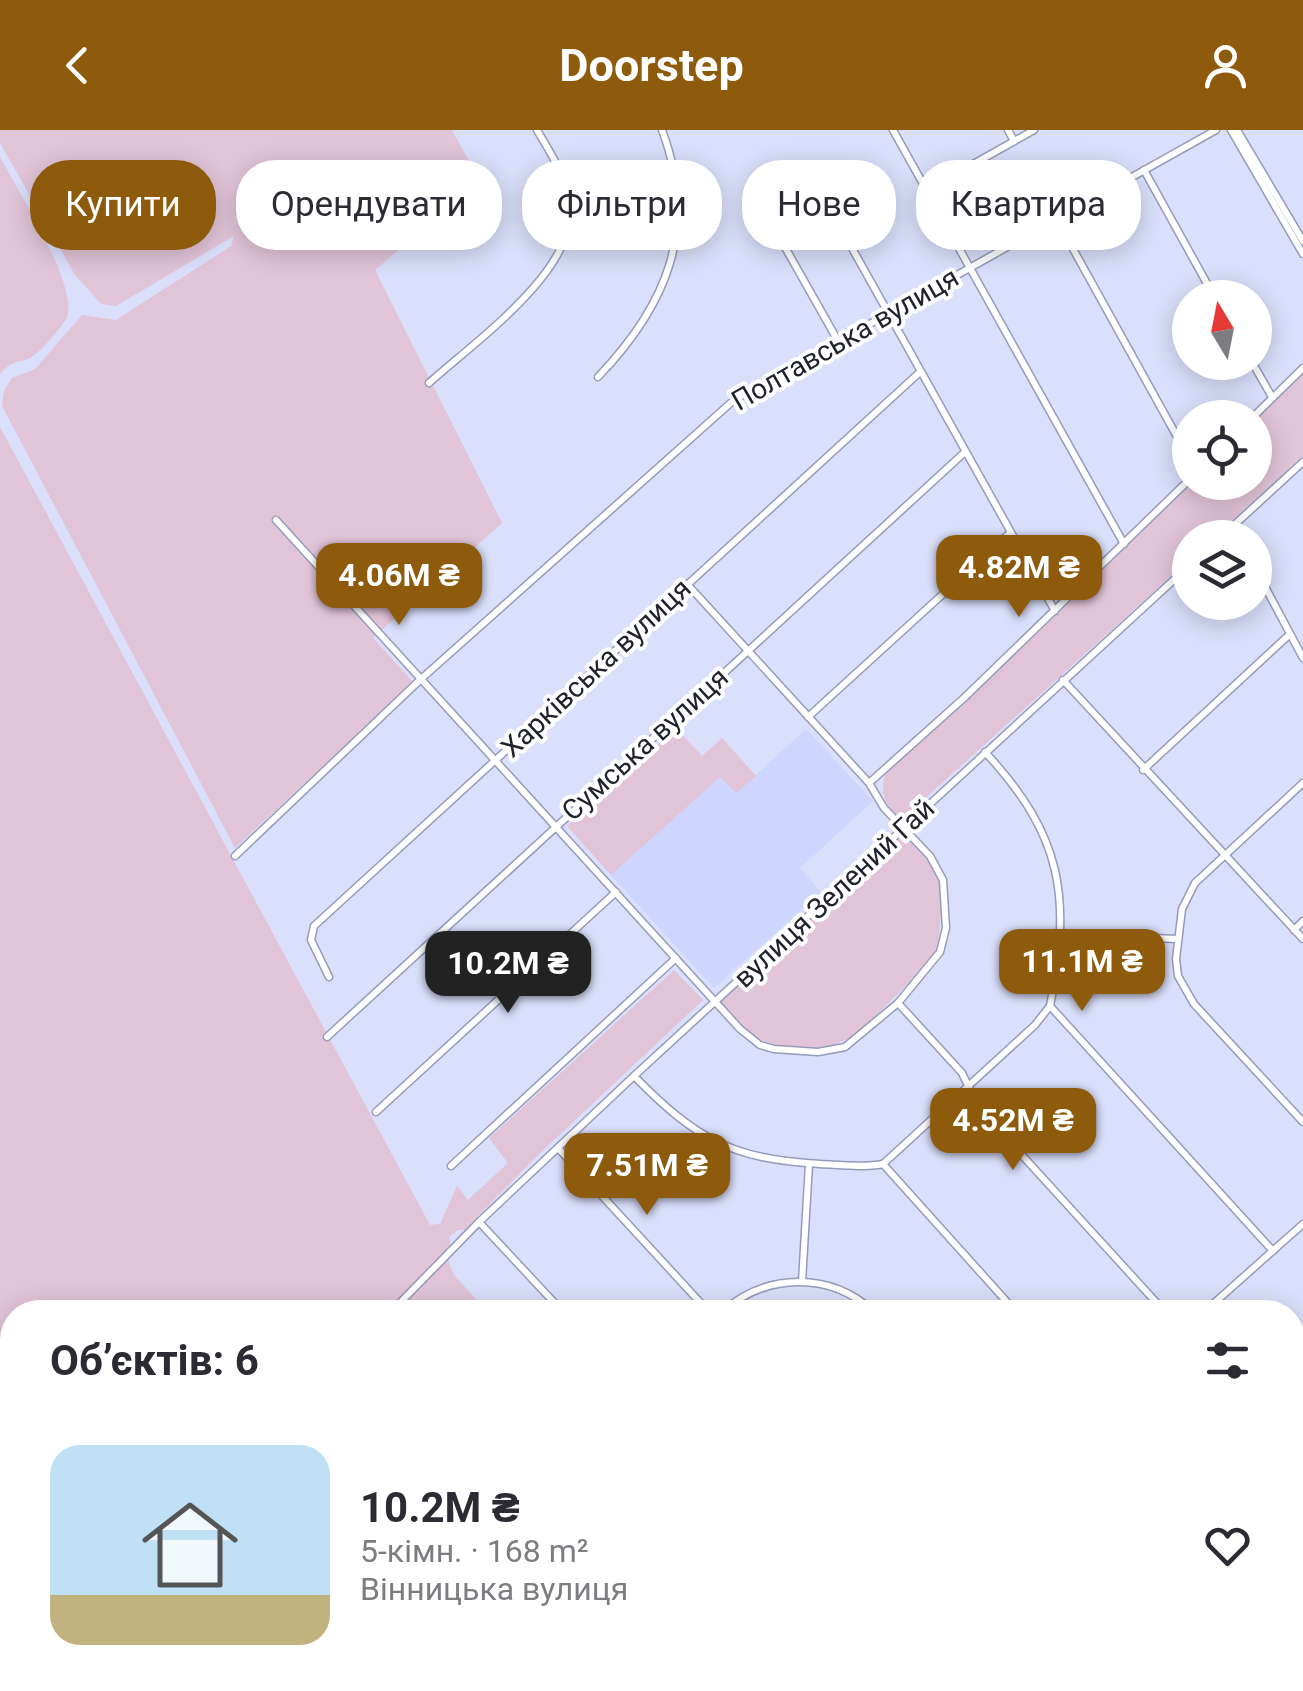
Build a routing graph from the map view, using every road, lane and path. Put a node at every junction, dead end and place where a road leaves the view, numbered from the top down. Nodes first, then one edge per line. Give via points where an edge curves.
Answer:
1 (537, 130) edge
2 (662, 130) edge
3 (893, 130) edge
4 (1008, 130) edge
5 (1034, 130) edge
6 (1216, 130) edge
7 (1234, 130) edge
8 (1014, 141) junction
9 (980, 160) edge
10 (1144, 170) junction
11 (916, 171) edge
12 (1141, 172) edge
13 (1303, 241) edge
14 (787, 250) edge
15 (852, 250) edge
16 (960, 250) edge
17 (1003, 250) edge
18 (1074, 250) edge
19 (1303, 254) edge
20 (970, 268) junction
21 (1205, 280) edge
22 (888, 314) junction
23 (838, 341) junction
24 (1303, 368) edge
25 (920, 372) junction
26 (598, 378) dead end
27 (1262, 380) edge
28 (429, 383) dead end
29 (1272, 398) joint
30 (1172, 428) edge
31 (964, 452) junction
32 (1302, 464) edge
33 (1172, 496) edge
34 (276, 520) dead end
35 (1239, 520) edge
36 (1010, 533) junction
37 (1124, 544) junction
38 (1172, 580) edge
39 (687, 584) junction
40 (1272, 600) edge
41 (1055, 611) junction
42 (1290, 634) junction
43 (748, 651) junction
44 (1303, 658) edge
45 (422, 680) junction
46 (1063, 680) junction
47 (808, 717) junction
48 (985, 752) junction
49 (496, 760) junction
50 (1144, 770) junction
51 (870, 783) junction
52 (1303, 783) edge
53 (556, 825) junction
54 (905, 828) junction
55 (1226, 855) junction
56 (234, 856) dead end
57 (616, 892) junction
58 (1303, 922) edge
59 (1294, 930) junction
60 (1058, 934) junction
61 (1176, 939) junction
62 (1303, 940) edge
63 (676, 958) junction
64 (329, 977) dead end
65 (715, 1003) junction
66 (898, 1003) junction
67 (1050, 1006) junction
68 (327, 1037) dead end
69 (634, 1076) junction
70 (968, 1086) junction
71 (376, 1112) dead end
72 (1303, 1122) edge
73 (558, 1148) junction
74 (809, 1164) junction
75 (884, 1164) junction
76 (451, 1166) dead end
77 (479, 1222) junction
78 (1303, 1224) edge
79 (1273, 1251) junction
80 (802, 1282) junction
81 (402, 1300) edge
82 (551, 1300) edge
83 (698, 1300) edge
84 (740, 1300) edge
85 (857, 1300) edge
86 (1005, 1300) edge
87 (1153, 1300) edge
88 (1218, 1300) edge

1 - 28 street via 567,190 570,226 563,246 539,283
2 - 26 street via 676,190 674,257 643,324
3 - 11 street
4 - 8 street
5 - 8 street
6 - 10 street, Полтавська вулиця
7 - 13 street
7 - 19 street
8 - 9 street
10 - 12 street, Полтавська вулиця
10 - 21 street
14 - 23 street
15 - 22 street
16 - 20 street
17 - 20 street, Полтавська вулиця
18 - 30 street
20 - 22 street, Полтавська вулиця
20 - 37 street
22 - 23 street, Полтавська вулиця
22 - 25 street
23 - 45 street, Полтавська вулиця via 725,406
24 - 29 street
25 - 31 street
25 - 39 street, Харківська вулиця
27 - 29 street
31 - 36 street
31 - 43 street, Сумська вулиця
32 - 35 street
33 - 37 street
34 - 45 street
36 - 41 street
36 - 47 street
37 - 41 street
38 - 46 street, вулиця Зелений Гай
39 - 43 street
39 - 49 street, Харківська вулиця
40 - 42 street
41 - 51 street
42 - 44 street
42 - 50 street
43 - 47 street
43 - 53 street, Сумська вулиця
45 - 49 street
45 - 56 street, Полтавська вулиця
46 - 48 street, вулиця Зелений Гай
46 - 50 street
47 - 51 street
48 - 54 street, вулиця Зелений Гай
48 - 60 street via 1043,830 1056,867
49 - 53 street
49 - 64 street, Харківська вулиця via 314,926 311,940
50 - 55 street
51 - 54 street
52 - 55 street
53 - 57 street
53 - 68 street, Сумська вулиця
54 - 65 street, вулиця Зелений Гай
54 - 66 street via 943,880 946,928 934,962
55 - 59 street
55 - 61 street via 1188,894
57 - 63 street
57 - 71 street
58 - 59 street
59 - 62 street
60 - 61 street
60 - 67 street
61 - 72 street via 1184,990
63 - 65 street
63 - 76 street
65 - 66 street via 760,1045 830,1052 856,1040
65 - 69 street, вулиця Зелений Гай
66 - 70 street
67 - 70 street
67 - 79 street
69 - 73 street, вулиця Зелений Гай
69 - 74 street via 714,1143
70 - 75 street
70 - 87 street via 979,1108
73 - 77 street, вулиця Зелений Гай
73 - 83 street
74 - 75 street
74 - 80 street
75 - 86 street
77 - 81 street, вулиця Зелений Гай
77 - 82 street
78 - 79 street
79 - 88 street
80 - 84 street via 758,1288
80 - 85 street via 843,1290

